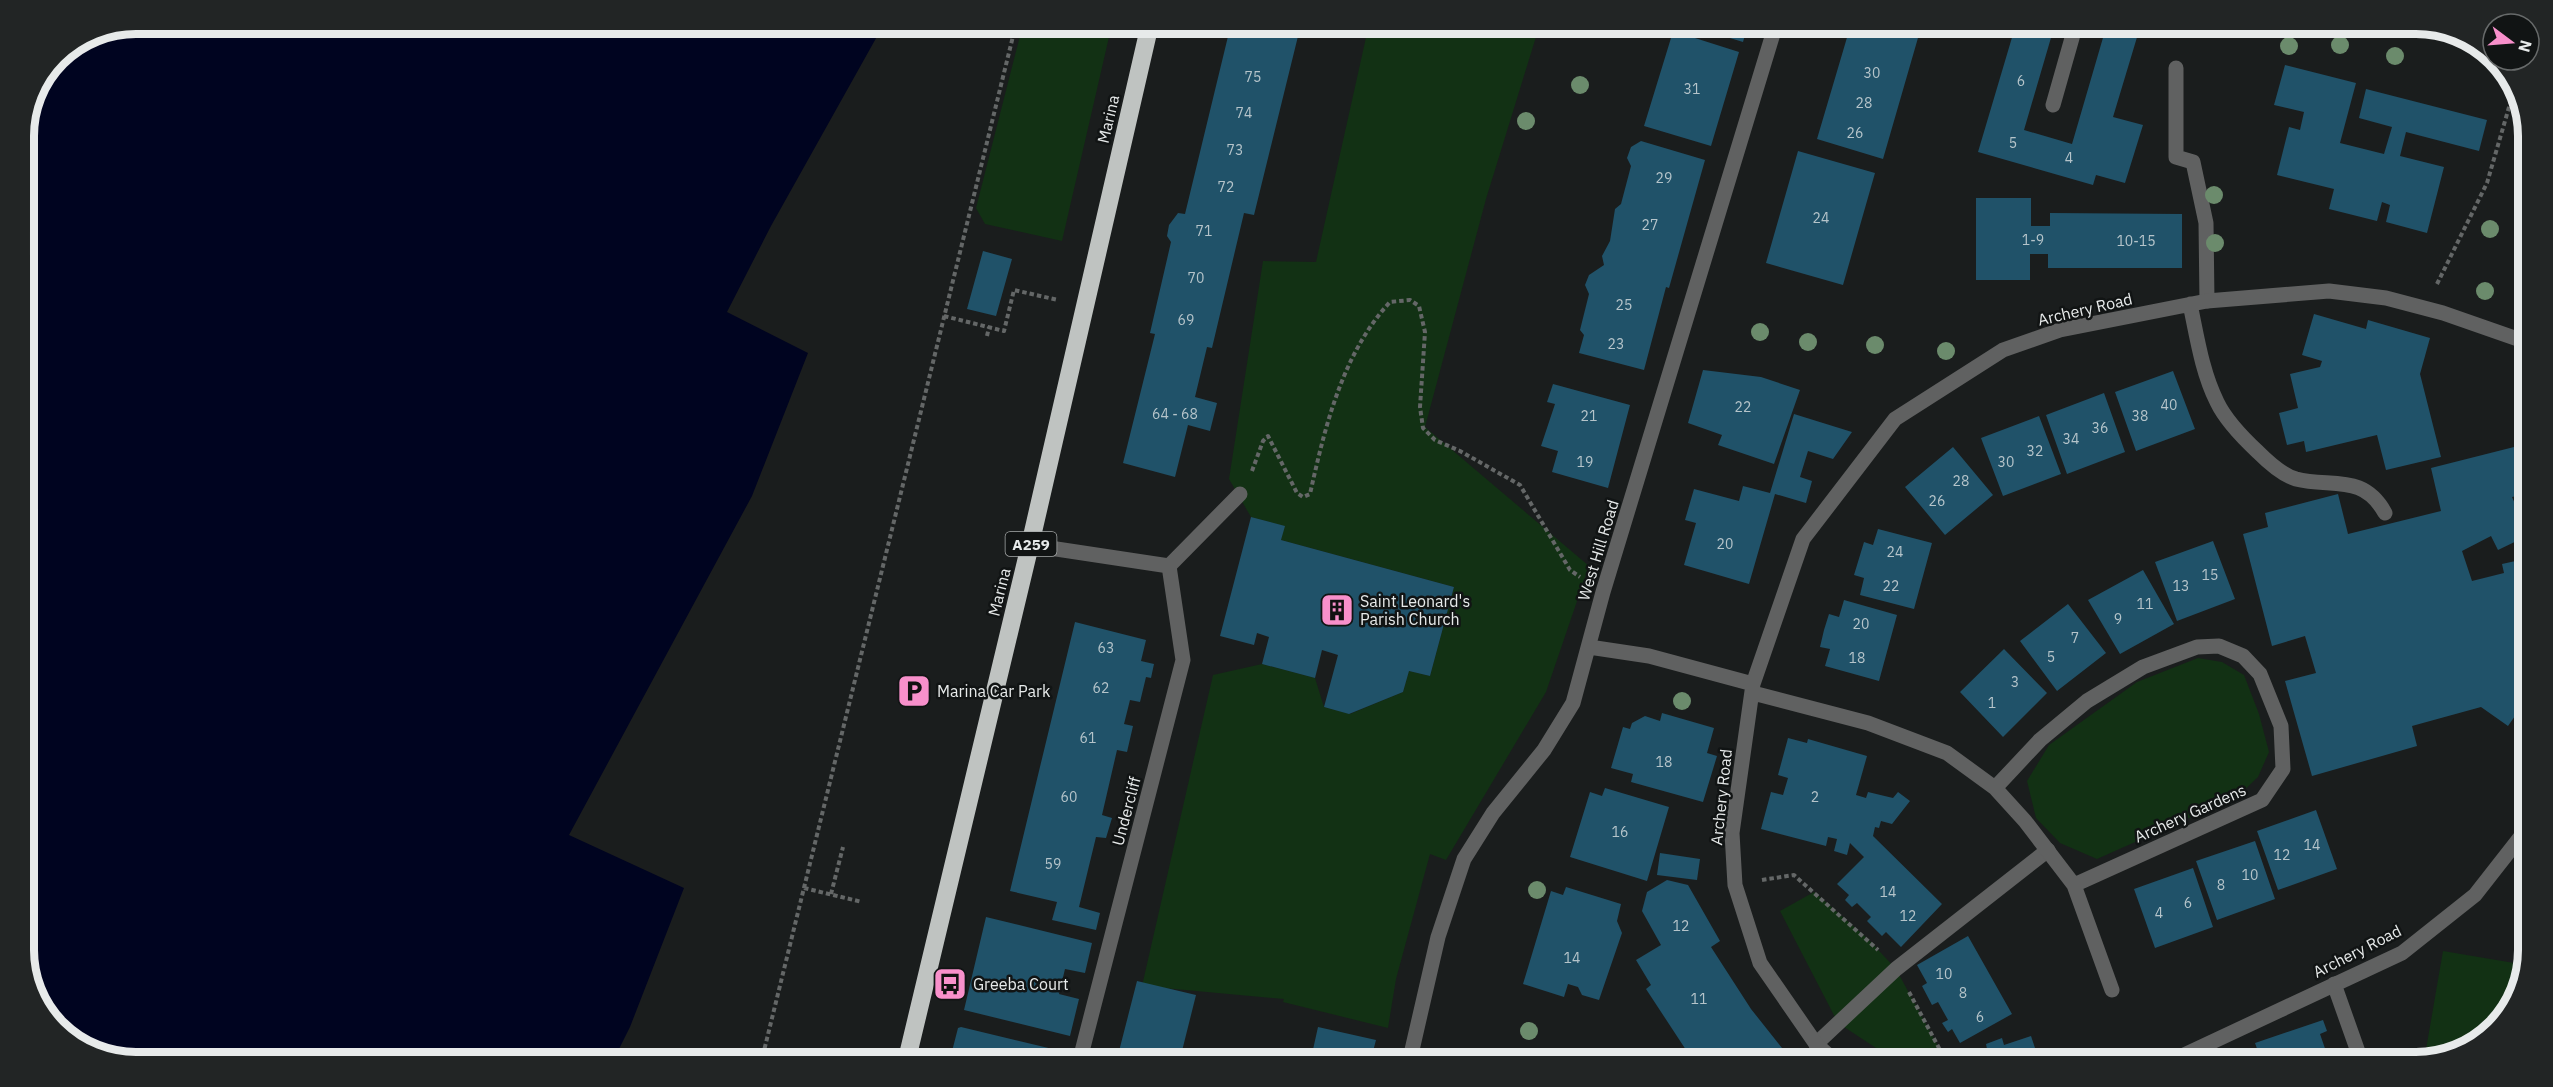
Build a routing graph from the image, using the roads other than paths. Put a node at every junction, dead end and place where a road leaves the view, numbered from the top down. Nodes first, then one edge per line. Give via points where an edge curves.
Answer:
1 (1148, 34) edge
2 (1773, 34) edge
3 (2073, 34) edge
4 (2176, 68) dead end
5 (2053, 105) dead end
6 (2207, 301) junction
7 (2190, 304) junction
8 (2518, 340) edge
9 (1240, 494) road end
10 (2385, 513) dead end
11 (1030, 545) junction
12 (1169, 566) junction
13 (1589, 647) junction
14 (1753, 689) junction
15 (1995, 788) junction
16 (2518, 840) edge
17 (2048, 850) junction
18 (2074, 885) junction
19 (2334, 984) junction
20 (2112, 990) dead end
21 (1816, 1044) junction
22 (909, 1052) edge
23 (1082, 1052) edge
24 (1412, 1052) edge
25 (1825, 1052) edge
26 (2191, 1052) edge
27 (2358, 1052) edge

1 - 11 highway, Marina / A259
2 - 13 street, West Hill Road
3 - 5 street
4 - 6 street via 2176,157 2193,162 2206,223
6 - 7 street, Archery Road
6 - 8 street, Archery Road via 2329,291 2386,298
7 - 10 street via 2217,403 2238,432 2269,464 2295,478 2354,484 2380,503
7 - 14 street, Archery Road via 2060,330 2003,350 1895,419 1803,539
9 - 12 street
11 - 12 street
11 - 22 highway, Marina / A259
12 - 23 street, Undercliff via 1183,660
13 - 14 street via 1648,656
13 - 24 street, West Hill Road via 1573,703 1464,860 1438,937
14 - 15 street via 1868,723 1947,753
14 - 21 street, Archery Road via 1732,833 1734,885 1760,963
15 - 17 street
15 - 18 street, Archery Gardens via 2040,740 2087,702 2143,667 2196,647 2219,645 2243,656 2260,674 2281,726 2283,769 2262,800
16 - 19 street, Archery Road via 2475,895 2402,953
17 - 18 street
17 - 21 street via 1896,969
18 - 20 street
19 - 26 street, Archery Road
19 - 27 street
21 - 25 street, Archery Road

